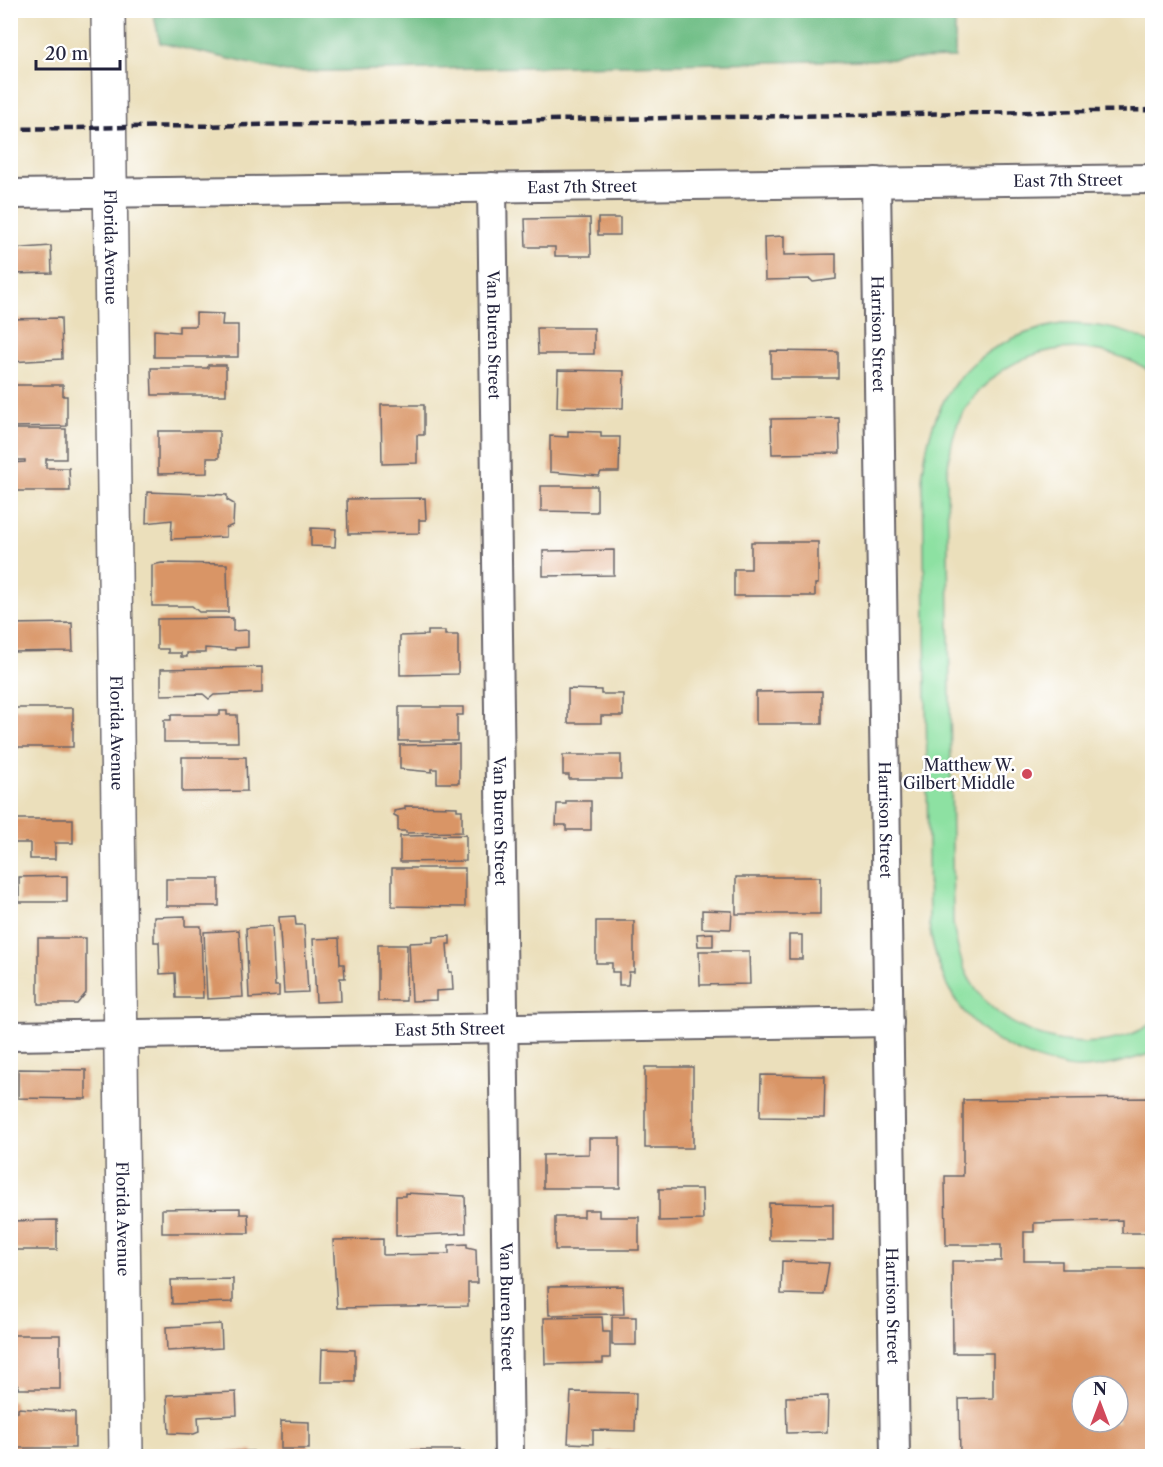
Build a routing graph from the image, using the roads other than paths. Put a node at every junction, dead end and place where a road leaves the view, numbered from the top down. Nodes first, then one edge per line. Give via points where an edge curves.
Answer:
1 (108, 10) edge
2 (1152, 179) edge
3 (876, 183) junction
4 (492, 187) junction
5 (111, 192) junction
6 (10, 194) edge
7 (889, 1022) junction
8 (504, 1029) junction
9 (120, 1034) junction
10 (10, 1036) edge
11 (126, 1456) edge
12 (509, 1456) edge
13 (895, 1456) edge

1 - 5 street, Florida Avenue
2 - 3 street, East 7th Street
3 - 4 street, East 7th Street
3 - 7 street, Harrison Street
4 - 5 street, East 7th Street
4 - 8 street, Van Buren Street
5 - 6 street, East 7th Street
5 - 9 street, Florida Avenue
7 - 8 street, East 5th Street
7 - 13 street, Harrison Street
8 - 9 street, East 5th Street
8 - 12 street, Van Buren Street
9 - 10 street, East 5th Street
9 - 11 street, Florida Avenue

